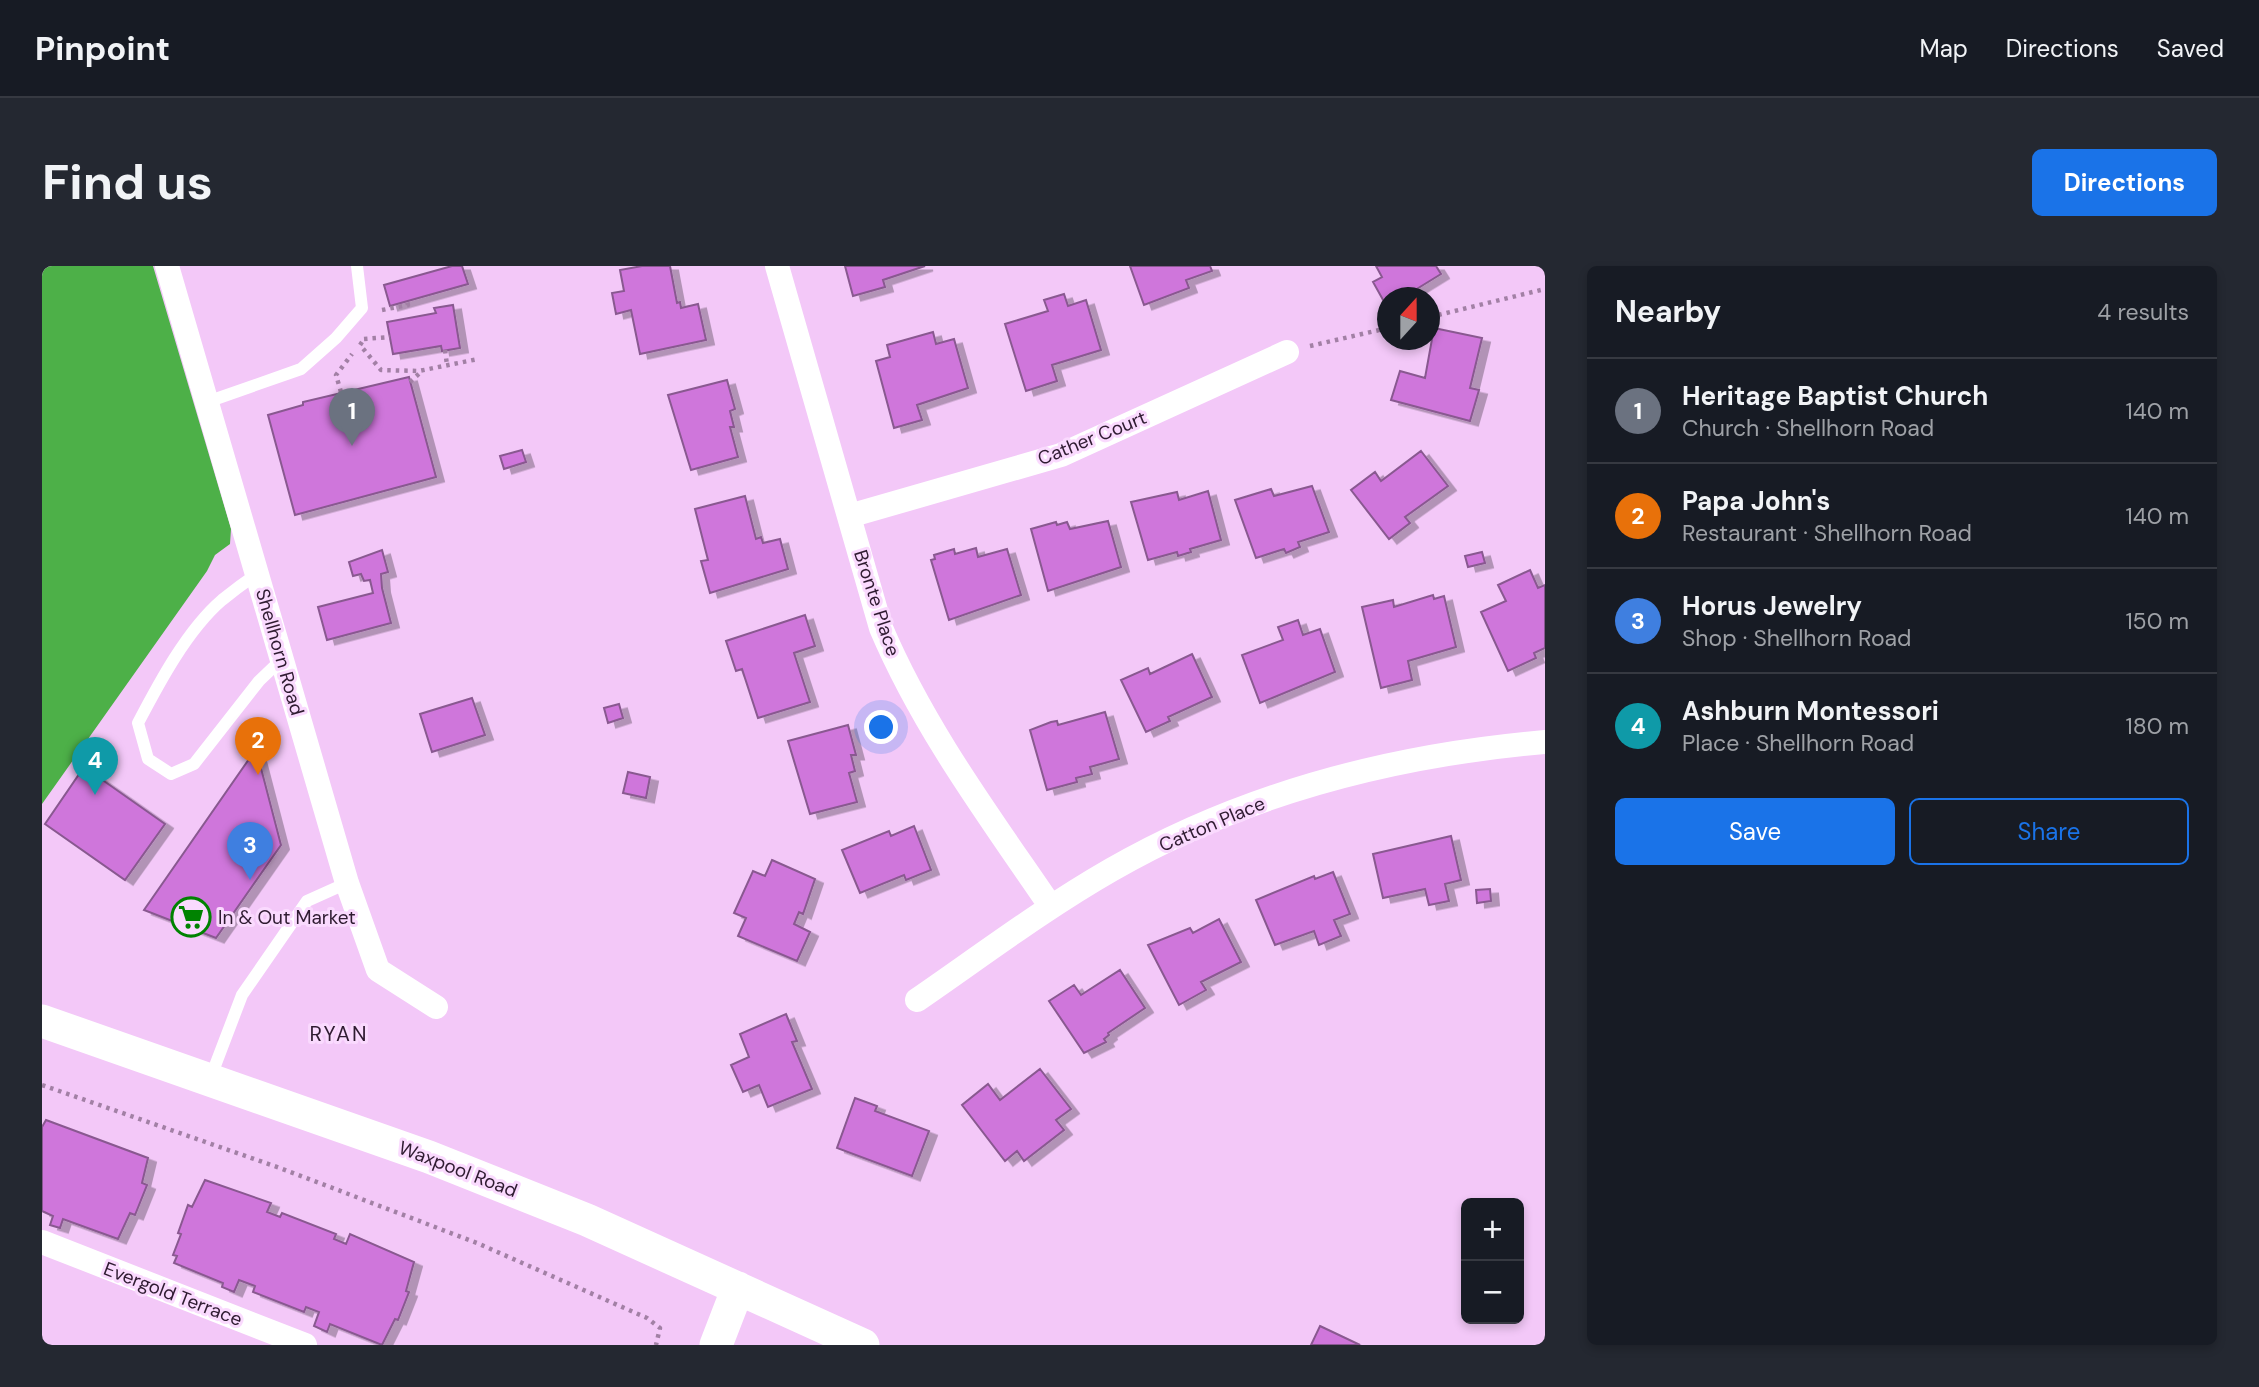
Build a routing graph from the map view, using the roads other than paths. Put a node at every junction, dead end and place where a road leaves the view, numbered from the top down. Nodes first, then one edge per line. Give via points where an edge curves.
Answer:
1 (167, 266) edge
2 (357, 266) edge
3 (777, 266) edge
4 (1287, 352) road end
5 (207, 402) junction
6 (849, 516) junction
7 (257, 574) junction
8 (282, 659) junction
9 (1545, 742) edge
10 (347, 883) junction
11 (1051, 907) junction
12 (917, 1000) dead end
13 (436, 1007) dead end
14 (42, 1021) edge
15 (210, 1079) junction
16 (42, 1242) edge
17 (738, 1288) junction
18 (305, 1345) edge
19 (716, 1345) edge
20 (863, 1345) edge

1 - 5 street, Shellhorn Road
2 - 5 lane via 362,307 336,338 301,369
3 - 6 street, Bronte Place
4 - 6 street, Cather Court via 1061,455
5 - 7 street, Shellhorn Road
6 - 11 street, Bronte Place via 881,628 904,681 932,731
7 - 8 street, Shellhorn Road
7 - 8 lane via 220,602 156,690 138,723 148,759 171,775 194,764
8 - 10 street, Shellhorn Road
9 - 11 street, Catton Place via 1453,752 1364,770 1278,796 1194,829 1113,869
10 - 13 street, Shellhorn Road via 378,970
10 - 15 lane via 307,901 242,995
11 - 12 street, Catton Place
14 - 15 street, Waxpool Road
15 - 17 street, Waxpool Road via 441,1161
16 - 18 street, Evergold Terrace
17 - 19 street
17 - 20 street, Waxpool Road

